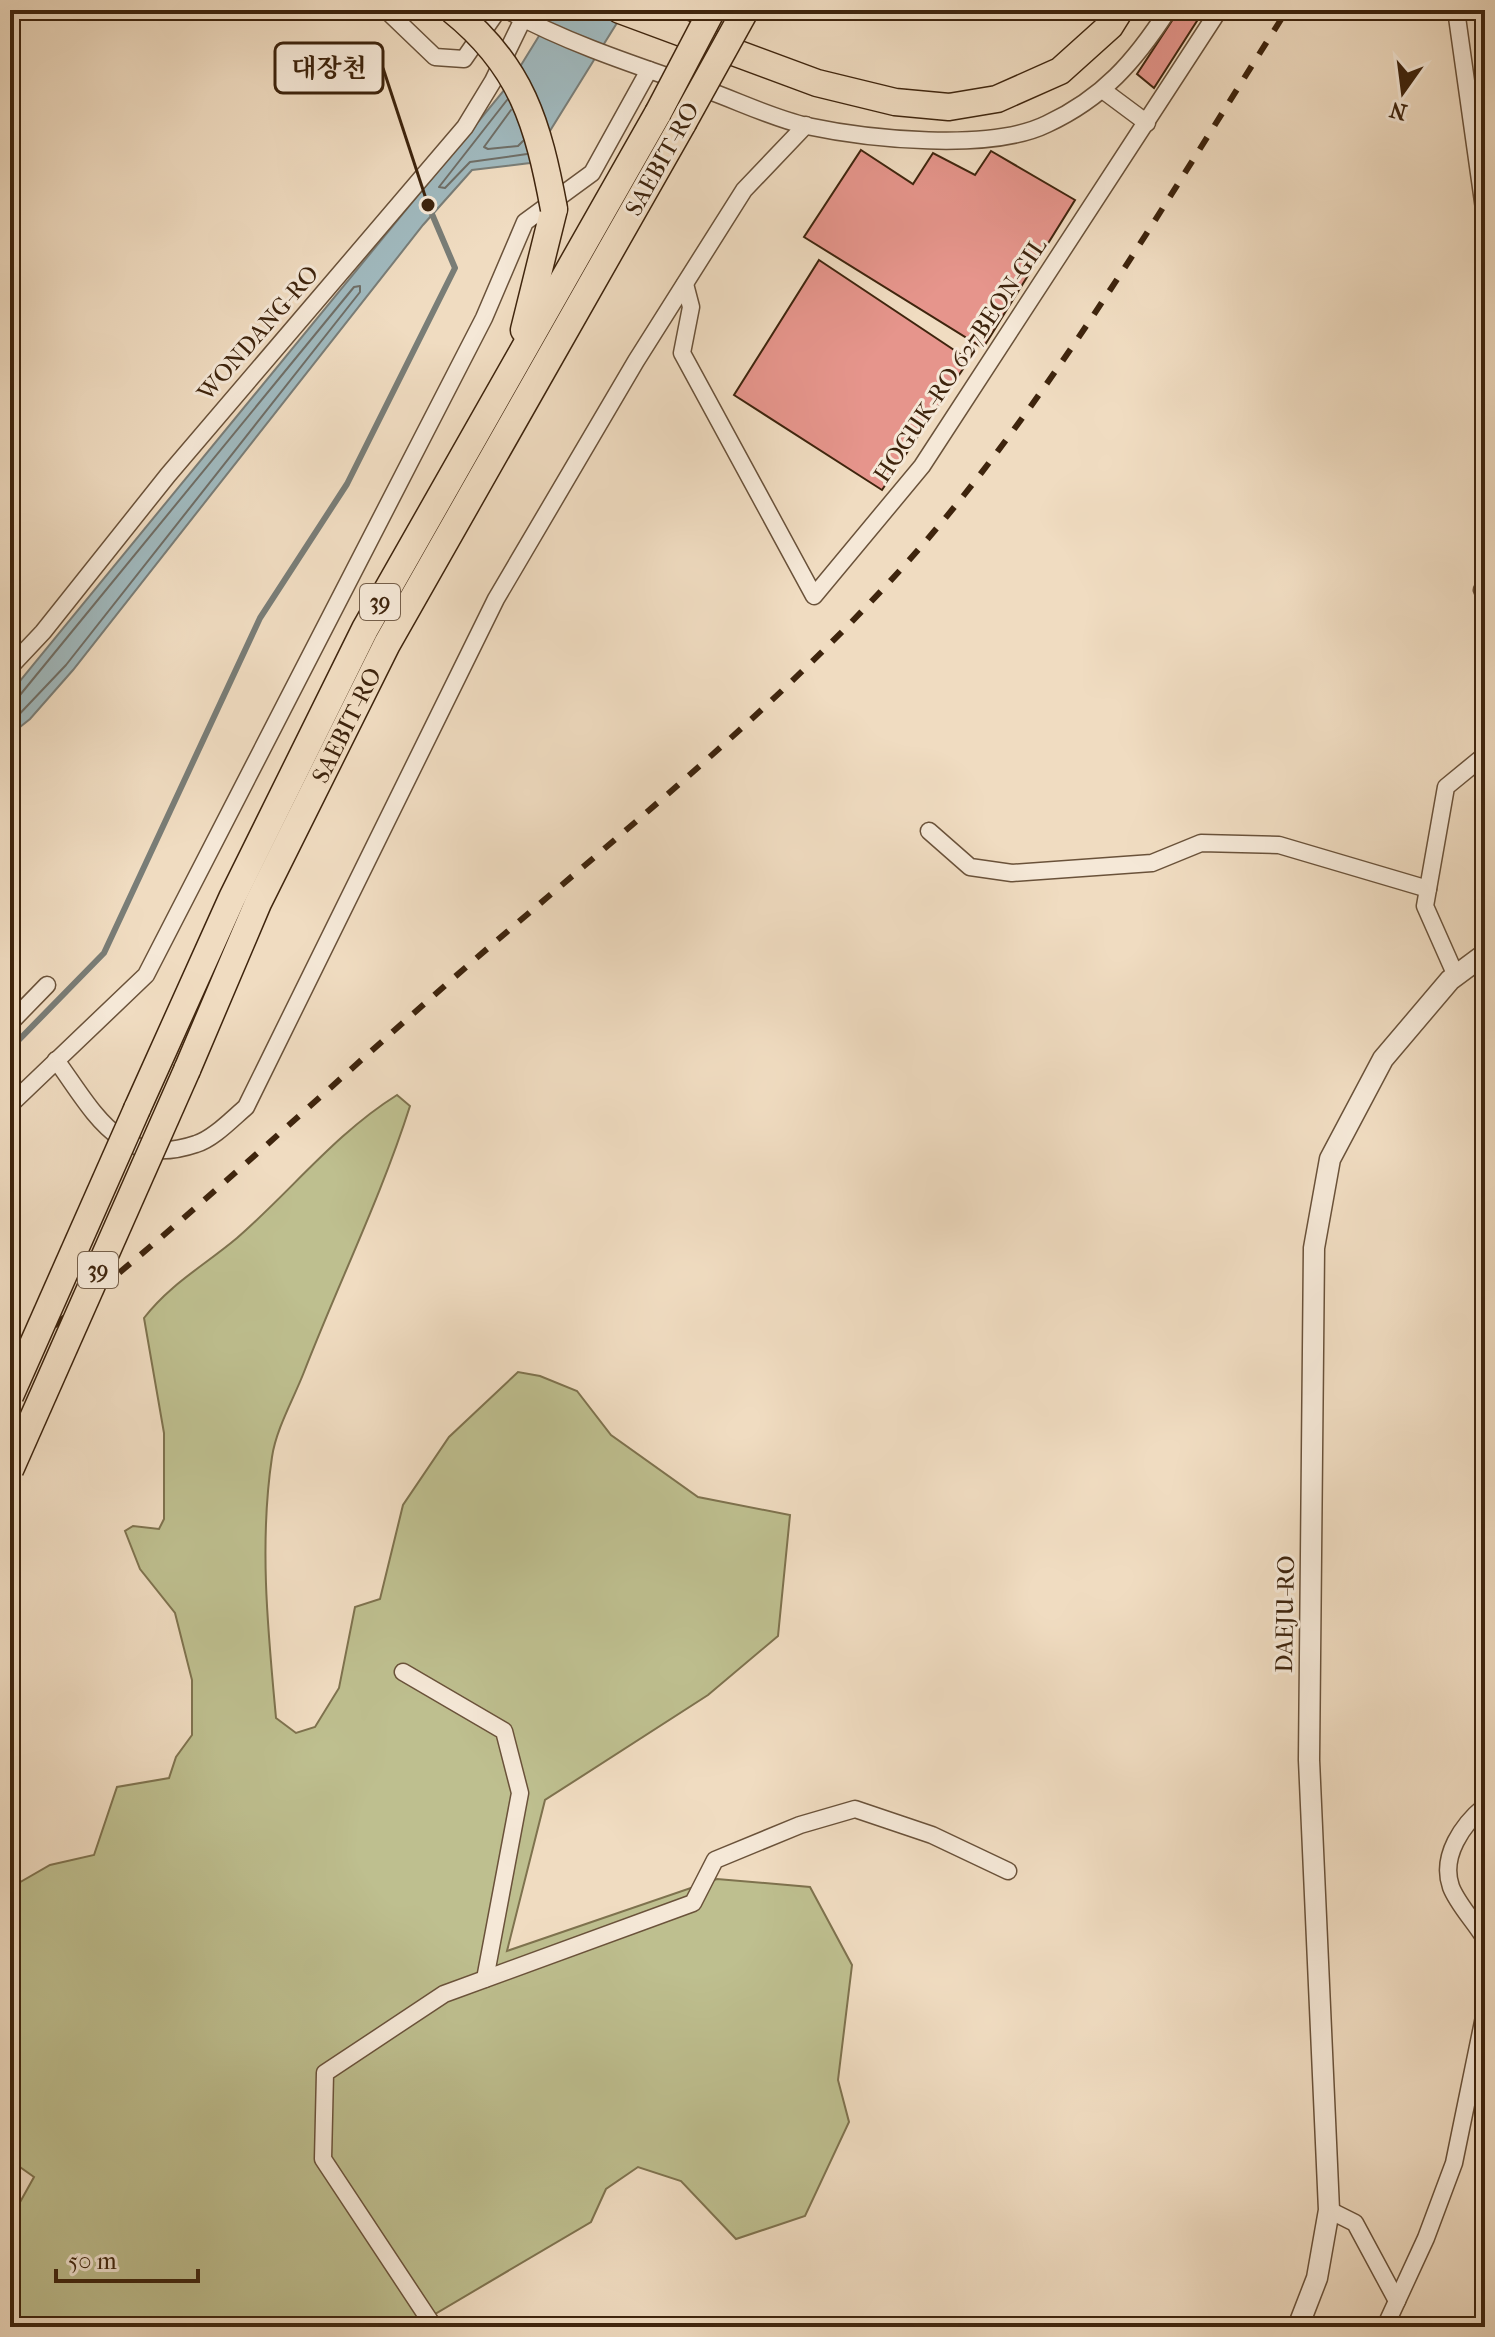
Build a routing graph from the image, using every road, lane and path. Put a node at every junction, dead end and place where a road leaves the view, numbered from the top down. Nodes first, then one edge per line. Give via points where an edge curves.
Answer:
1 (386, 10) edge
2 (452, 10) edge
3 (498, 10) edge
4 (507, 10) edge
5 (620, 10) edge
6 (661, 10) edge
7 (745, 10) edge
8 (1105, 10) edge
9 (1120, 10) edge
10 (1168, 10) edge
11 (1219, 10) edge
12 (1456, 10) edge
13 (528, 21) junction
14 (695, 21) edge
15 (649, 70) junction
16 (1104, 91) junction
17 (1147, 123) junction
18 (806, 125) junction
19 (1485, 216) edge
20 (685, 284) junction
21 (512, 370) junction
22 (10, 667) edge
23 (1485, 755) edge
24 (929, 831) dead end
25 (1428, 889) junction
26 (1485, 954) edge
27 (1456, 976) junction
28 (47, 985) dead end
29 (10, 1023) edge
30 (56, 1060) junction
31 (10, 1105) edge
32 (10, 1396) edge
33 (10, 1470) edge
34 (403, 1672) dead end
35 (1485, 1806) edge
36 (1008, 1871) dead end
37 (1485, 1939) edge
38 (485, 1979) junction
39 (1485, 2012) edge
40 (1329, 2210) junction
41 (1397, 2301) junction
42 (434, 2327) edge
43 (1298, 2327) edge
44 (1385, 2327) edge

1 - 3 street via 435,57 464,59
2 - 21 highway, bridge via 505,64 527,102 554,209
4 - 13 street
5 - 14 highway
6 - 14 highway
7 - 33 highway, SAEBIT-RO / 39, bridge via 387,644 258,903
8 - 14 highway via 1051,58 996,82 955,91 897,88 819,69
9 - 14 highway via 1110,26 1060,71 997,99 949,107 895,102 817,83
10 - 16 street
11 - 17 street, HOGUK-RO 627BEON-GIL
12 - 19 street
13 - 15 street
13 - 22 street, WONDANG-RO via 465,127
14 - 21 highway, SAEBIT-RO / 39, bridge via 658,113
15 - 18 street
15 - 30 street via 592,173 525,222 484,318 146,975
16 - 17 street
16 - 18 street via 1044,126 987,138 909,140
17 - 20 street, HOGUK-RO 627BEON-GIL via 922,466 814,596 682,353 691,307
18 - 20 street via 744,190
20 - 30 street via 496,599 246,1107 198,1144 153,1152 111,1134
21 - 32 highway, SAEBIT-RO / 39, bridge via 365,629 232,898
23 - 25 street via 1446,787
24 - 25 street via 970,867 1012,873 1152,863 1201,843 1279,845
25 - 27 street via 1425,906
26 - 27 street, DAEJU-RO
27 - 40 street, DAEJU-RO via 1383,1059 1330,1159 1314,1248 1309,1760
28 - 29 street
30 - 31 street
34 - 38 street via 504,1731 520,1793
35 - 37 street via 1470,1818 1449,1855 1451,1886
36 - 38 street via 932,1835 855,1809 715,1860 693,1903
38 - 42 street via 444,1994 325,2073 323,2159
39 - 41 street via 1454,2163
40 - 41 street via 1355,2223
40 - 43 street, DAEJU-RO via 1317,2278
41 - 44 street

